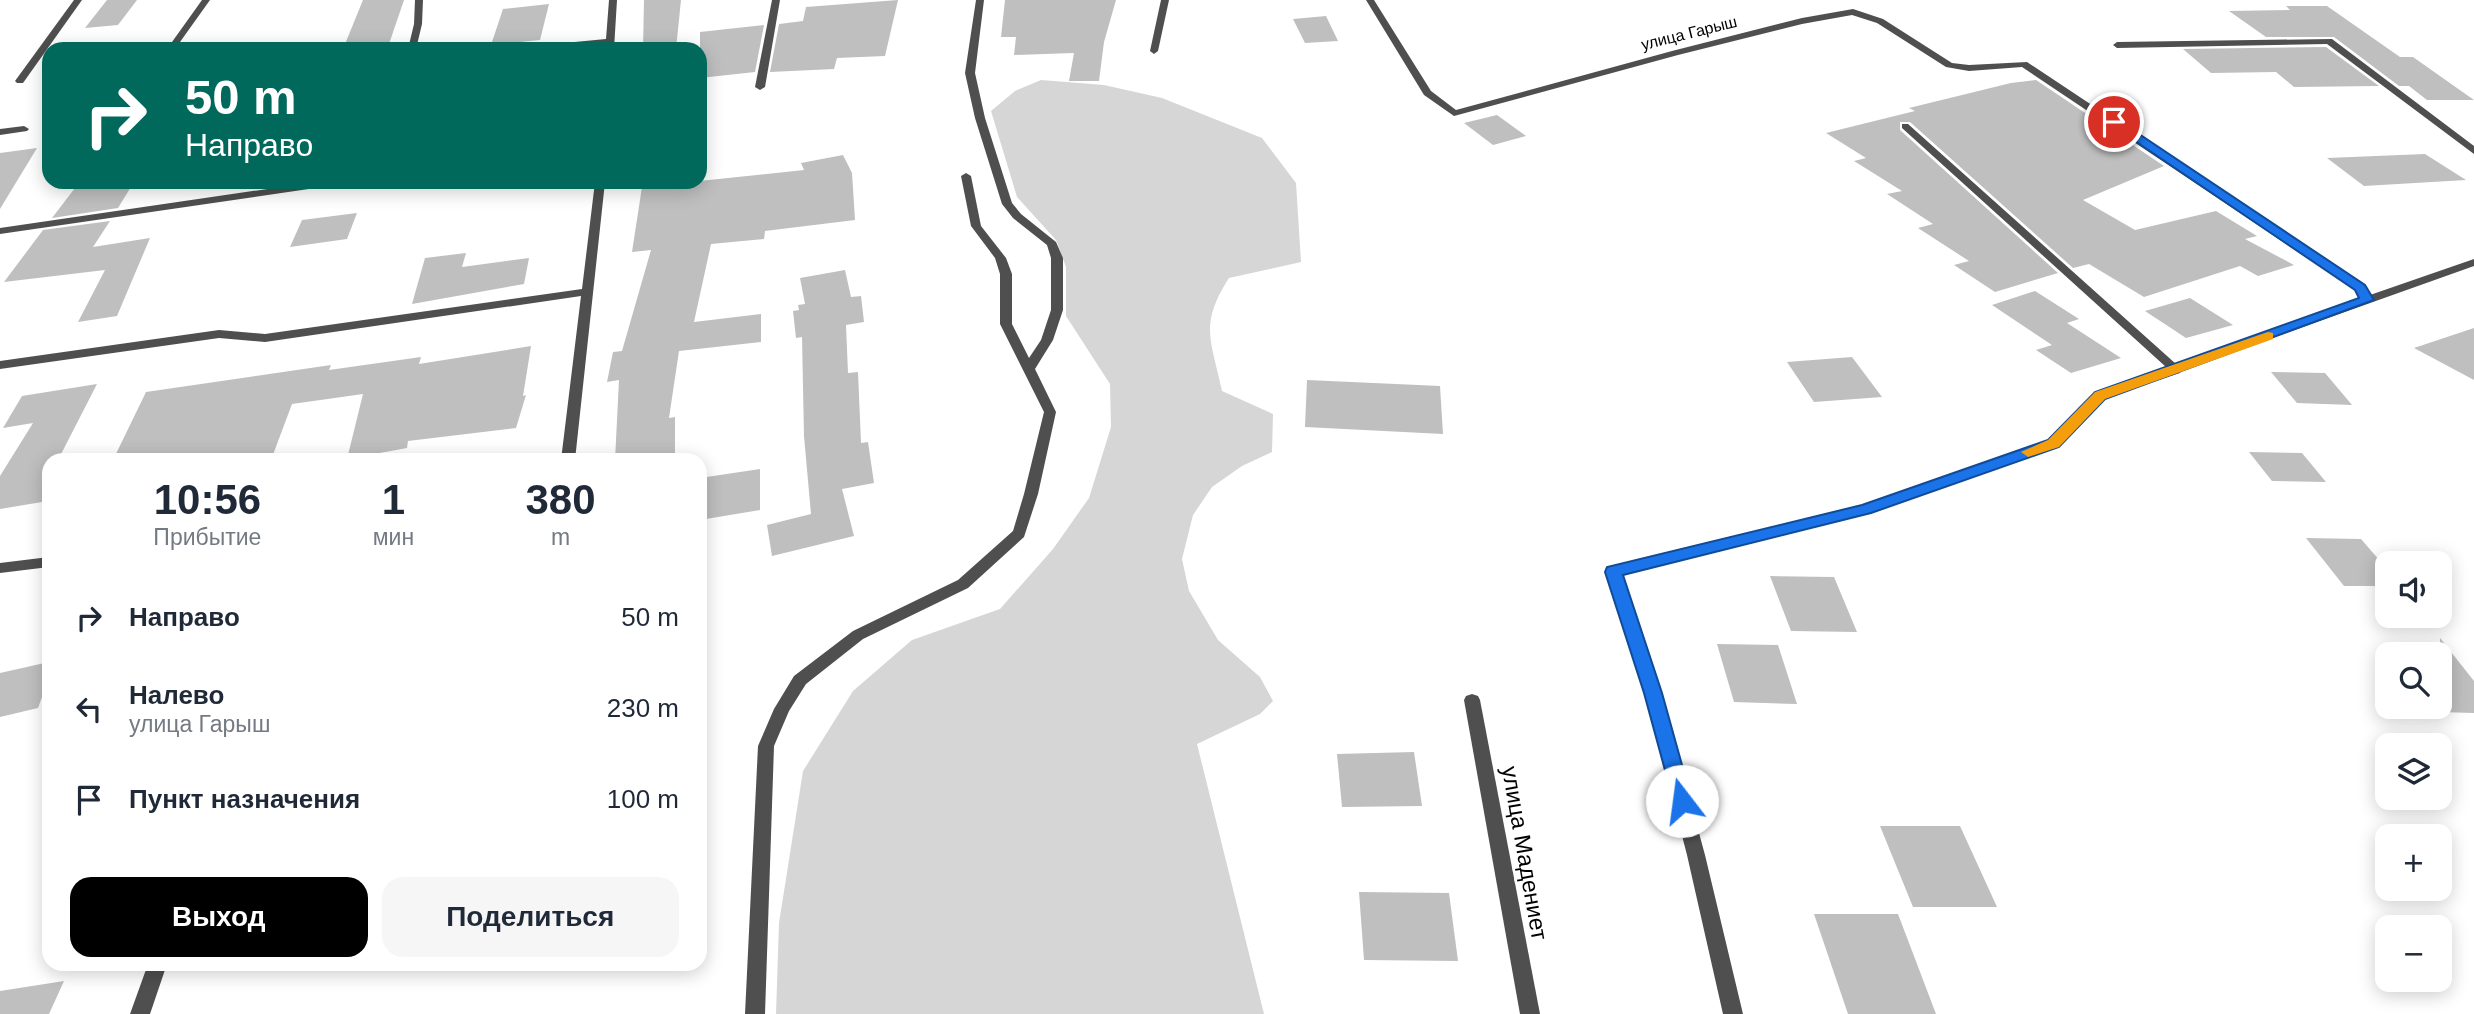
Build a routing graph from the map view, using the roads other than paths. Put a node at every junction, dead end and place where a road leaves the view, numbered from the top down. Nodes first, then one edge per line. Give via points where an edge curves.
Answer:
1 (78, 0) edge
2 (206, 0) edge
3 (419, 0) edge
4 (613, 0) edge
5 (776, 0) edge
6 (980, 0) edge
7 (1165, 0) edge
8 (1370, 0) edge
9 (48, 42) edge
10 (176, 42) edge
11 (414, 42) edge
12 (610, 42) edge
13 (2117, 45) dead end
14 (42, 50) edge
15 (1154, 51) dead end
16 (20, 81) dead end
17 (761, 87) dead end
18 (1905, 126) dead end
19 (24, 129) dead end
20 (0, 132) edge
21 (2469, 144) edge
22 (2474, 151) edge
23 (966, 176) dead end
24 (287, 189) edge
25 (599, 189) edge
26 (0, 230) edge
27 (2474, 262) edge
28 (587, 292) junction
29 (2367, 300) junction
30 (0, 365) edge
31 (1029, 368) junction
32 (2176, 370) junction
33 (569, 453) edge
34 (42, 563) edge
35 (0, 568) edge
36 (1472, 700) dead end
37 (155, 971) edge
38 (139, 1014) edge
39 (755, 1014) edge
40 (1530, 1014) edge
41 (1733, 1014) edge

1 - 9 street
2 - 10 street
3 - 11 street
4 - 12 street
5 - 17 street
6 - 31 street via 970,73 980,118 1007,204 1052,244 1057,258 1057,310 1047,340
7 - 15 street
8 - 29 street, улица Гарыш via 1427,93 1454,113 1675,52 1853,12 1880,21 1949,65 2024,64 2360,288
13 - 21 street via 2329,41
14 - 16 street
18 - 32 street
19 - 20 street
21 - 22 street
23 - 31 street via 976,226 1006,274 1006,324
24 - 26 street
25 - 28 street
27 - 29 street
28 - 30 street via 265,338 219,334
28 - 33 street
29 - 32 street
31 - 39 street via 1050,412 1018,533 963,584 858,635 800,680 766,746
32 - 41 street via 2100,395 2054,443 1865,509 1613,572 1653,693
34 - 35 street
36 - 40 street, улица Мадениет
37 - 38 street

